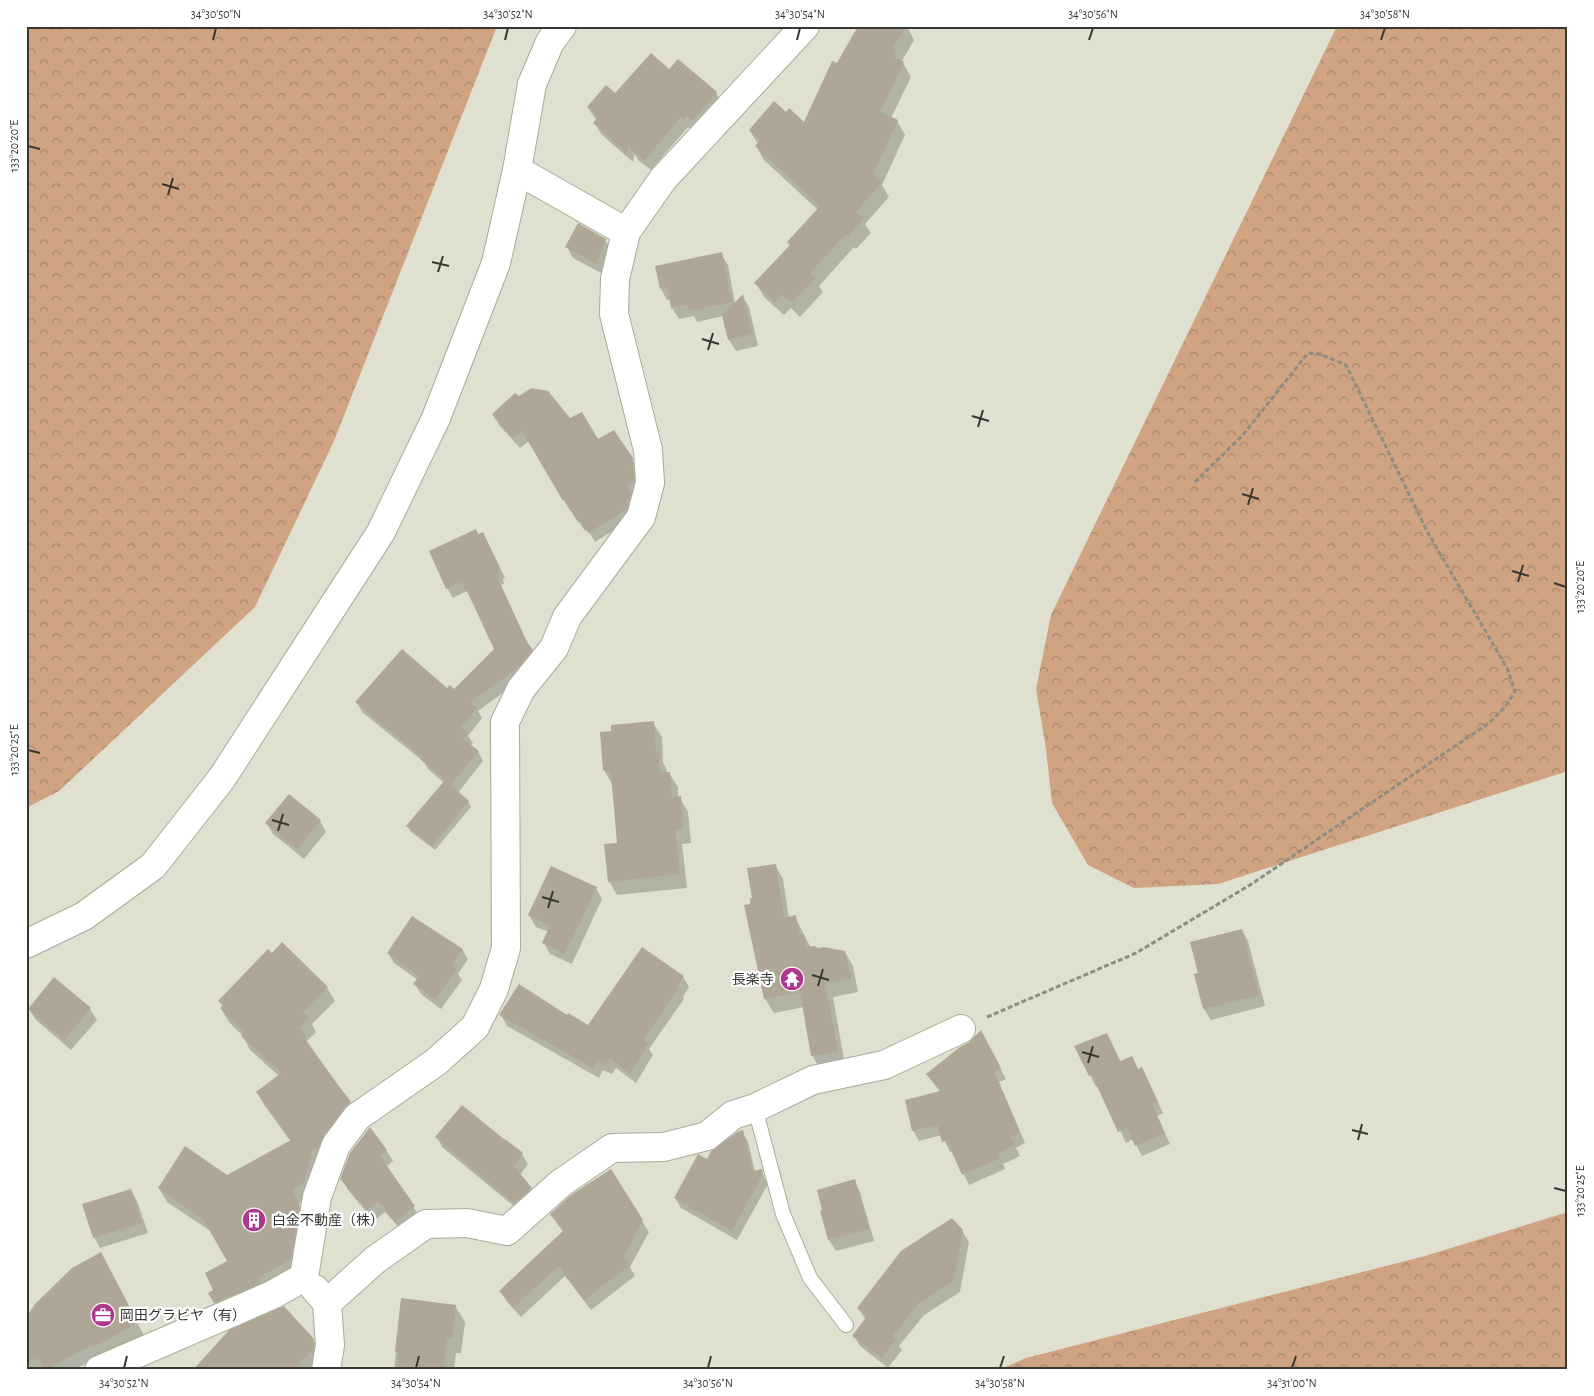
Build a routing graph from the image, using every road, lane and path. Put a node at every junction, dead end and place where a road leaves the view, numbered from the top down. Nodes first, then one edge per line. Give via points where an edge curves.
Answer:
1 (562, 26) edge
2 (806, 26) edge
3 (517, 170) junction
4 (626, 232) junction
5 (1193, 484) dead end
6 (26, 944) edge
7 (961, 1029) joint
8 (755, 1108) junction
9 (304, 1277) junction
10 (328, 1303) junction
11 (846, 1325) dead end
12 (99, 1370) edge
13 (326, 1370) edge

1 - 3 street via 550,42 532,84
2 - 4 street via 663,180
3 - 4 street
3 - 6 street via 496,263 478,313 436,418 381,532 222,778 153,866 84,916
4 - 9 street via 615,279 614,314 648,450 650,482 641,517 567,617 554,648 521,689 505,722 506,948 494,989 475,1027 436,1062 357,1117 336,1145 317,1197
5 - 7 path via 1242,436 1308,353 1346,365 1428,533 1507,668 1515,692 1489,722 1250,885 1136,953
7 - 8 street via 884,1065 812,1080
8 - 10 street via 733,1115 706,1136 664,1147 612,1148 561,1183 507,1231 466,1223 426,1224 375,1260
8 - 11 lane via 790,1232 810,1278
9 - 10 street
9 - 12 street via 272,1295
10 - 13 street via 330,1345

